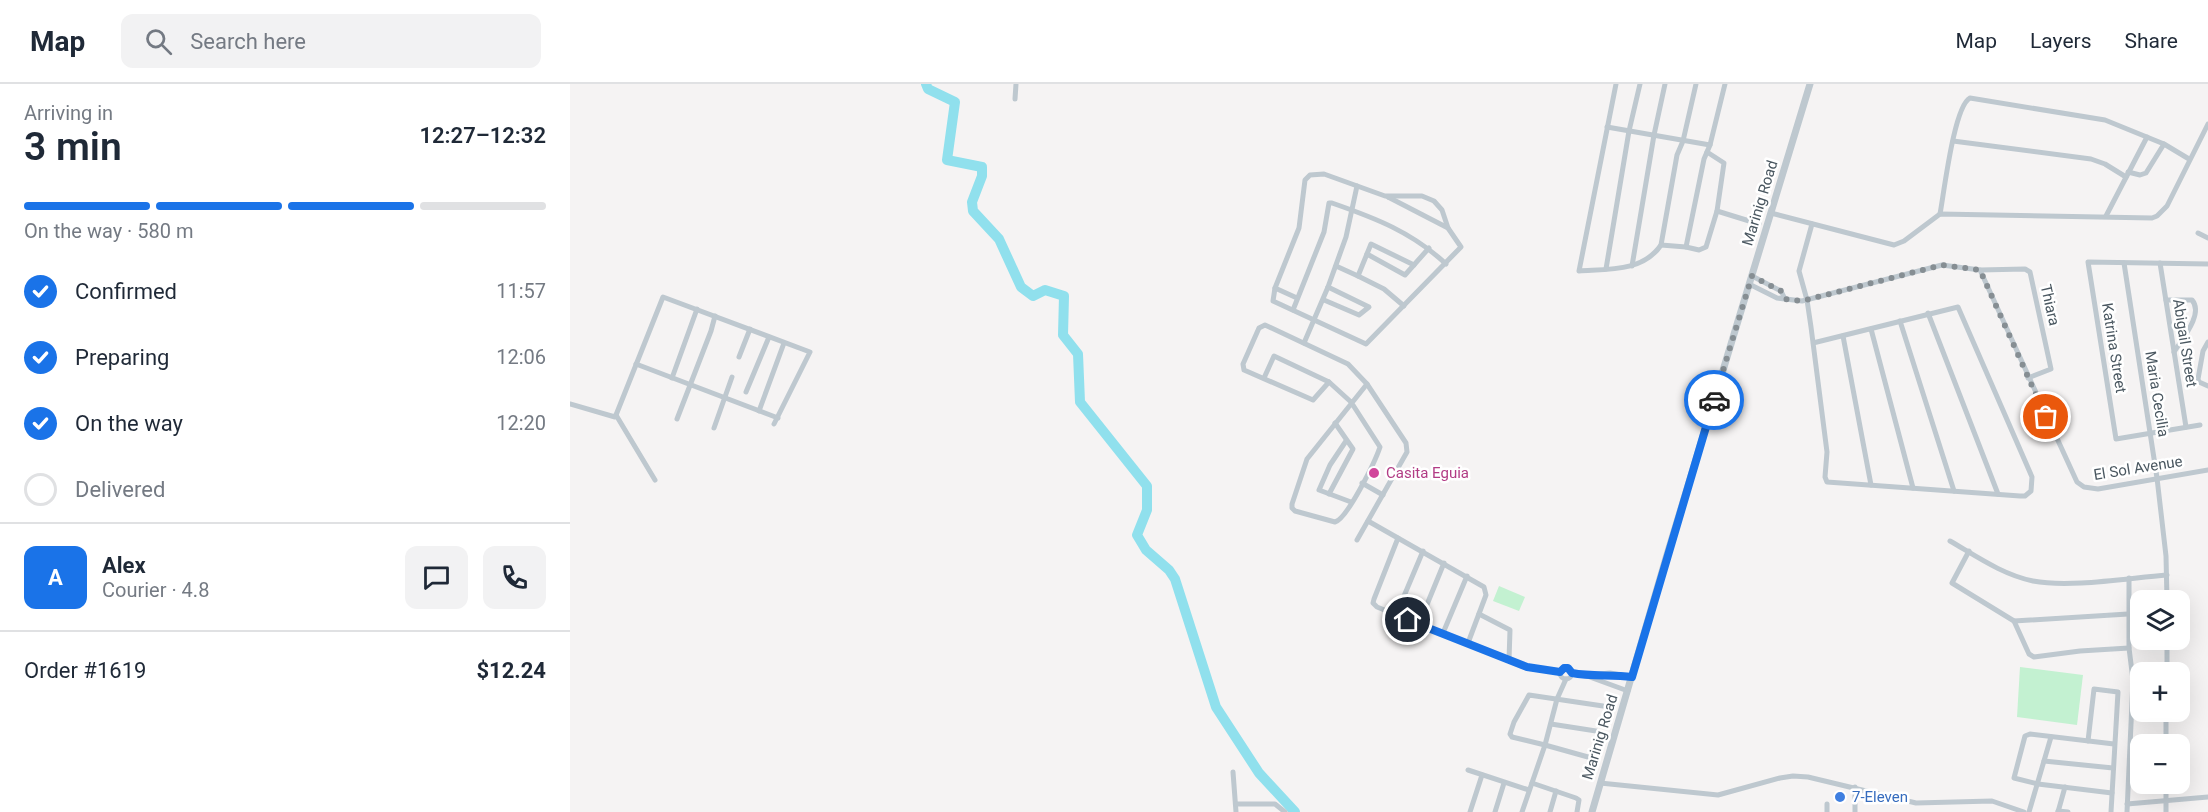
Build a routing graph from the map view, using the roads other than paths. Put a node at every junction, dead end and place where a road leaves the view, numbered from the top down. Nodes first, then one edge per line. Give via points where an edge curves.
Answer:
1 (1016, 84) edge
2 (1616, 84) edge
3 (1640, 84) edge
4 (1665, 84) edge
5 (1696, 84) edge
6 (1725, 84) edge
7 (1810, 84) edge
8 (1015, 99) dead end
9 (2208, 124) edge
10 (1607, 127) junction
11 (1629, 131) junction
12 (1654, 135) junction
13 (2147, 137) junction
14 (1683, 141) junction
15 (1953, 141) junction
16 (2164, 144) junction
17 (1710, 145) junction
18 (1707, 152) junction
19 (2189, 159) junction
20 (2127, 175) junction
21 (1357, 186) junction
22 (1385, 196) junction
23 (1351, 210) junction
24 (1717, 211) junction
25 (1771, 213) junction
26 (1940, 214) junction
27 (2106, 216) junction
28 (1759, 224) dead end
29 (1812, 224) junction
30 (1448, 228) junction
31 (2198, 233) dead end
32 (2208, 238) edge
33 (1660, 245) junction
34 (1686, 247) junction
35 (1429, 248) junction
36 (1367, 254) junction
37 (2207, 262) edge
38 (2124, 263) junction
39 (2160, 263) junction
40 (1446, 264) junction
41 (1414, 265) junction
42 (1336, 266) junction
43 (1632, 266) junction
44 (1606, 269) junction
45 (1980, 270) junction
46 (1358, 276) junction
47 (1752, 276) junction
48 (1749, 284) junction
49 (1329, 287) junction
50 (1275, 288) junction
51 (1297, 298) junction
52 (1785, 299) junction
53 (1324, 300) junction
54 (1808, 300) junction
55 (2166, 300) junction
56 (1404, 306) junction
57 (697, 309) junction
58 (1293, 310) junction
59 (1929, 313) junction
60 (715, 316) junction
61 (1314, 320) junction
62 (1900, 321) junction
63 (750, 329) junction
64 (1871, 329) junction
65 (1843, 336) junction
66 (769, 337) junction
67 (2208, 342) edge
68 (784, 343) junction
69 (1305, 343) junction
70 (1813, 343) junction
71 (2174, 352) junction
72 (740, 357) dead end
73 (636, 364) junction
74 (732, 377) dead end
75 (672, 378) junction
76 (1264, 378) junction
77 (2028, 378) junction
78 (1329, 382) junction
79 (1367, 384) junction
80 (691, 385) junction
81 (2208, 387) edge
82 (746, 392) dead end
83 (725, 398) junction
84 (1351, 402) junction
85 (570, 405) edge
86 (759, 411) junction
87 (616, 415) junction
88 (777, 418) junction
89 (677, 419) dead end
90 (1335, 423) junction
91 (774, 424) dead end
92 (2200, 425) dead end
93 (714, 428) dead end
94 (2186, 428) junction
95 (2151, 434) junction
96 (1346, 441) junction
97 (2208, 470) edge
98 (2157, 478) junction
99 (656, 480) dead end
100 (1362, 483) junction
101 (1871, 485) junction
102 (1913, 488) junction
103 (1954, 491) junction
104 (1998, 494) junction
105 (1329, 495) junction
106 (1383, 495) junction
107 (1351, 502) junction
108 (1368, 521) junction
109 (1398, 538) junction
110 (1357, 540) dead end
111 (1950, 541) dead end
112 (1422, 551) junction
113 (1968, 551) junction
114 (1444, 563) junction
115 (2167, 575) junction
116 (1467, 576) junction
117 (2129, 578) junction
118 (2167, 590) edge
119 (1479, 614) junction
120 (2128, 614) junction
121 (1396, 615) junction
122 (2014, 621) junction
123 (1419, 624) junction
124 (1443, 633) junction
125 (1468, 643) junction
126 (2129, 648) junction
127 (1509, 660) junction
128 (1560, 672) junction
129 (1572, 673) junction
130 (1587, 676) junction
131 (1632, 677) junction
132 (1566, 679) junction
133 (1628, 691) junction
134 (1557, 699) junction
135 (1603, 706) dead end
136 (1551, 724) junction
137 (1596, 731) dead end
138 (2051, 736) junction
139 (2088, 741) junction
140 (2114, 744) junction
141 (1545, 745) junction
142 (1588, 757) dead end
143 (2044, 761) junction
144 (2113, 768) junction
145 (1468, 770) dead end
146 (1233, 772) dead end
147 (1482, 776) junction
148 (1504, 783) junction
149 (1532, 783) junction
150 (1600, 783) junction
151 (2038, 784) junction
152 (1855, 787) junction
153 (2065, 787) junction
154 (1529, 790) junction
155 (1556, 791) junction
156 (2112, 792) junction
157 (2166, 794) edge
158 (2208, 797) edge
159 (2166, 801) junction
160 (1236, 804) junction
161 (1827, 804) dead end
162 (2127, 804) junction
163 (2058, 811) edge
164 (1236, 812) edge
165 (1285, 812) edge
166 (1470, 812) edge
167 (1495, 812) edge
168 (1522, 812) edge
169 (1550, 812) edge
170 (1577, 812) edge
171 (1592, 812) edge
172 (1827, 812) edge
173 (1855, 812) edge
174 (2024, 812) edge
175 (2029, 812) edge
176 (2068, 812) edge
177 (2111, 812) edge
178 (2127, 812) edge
179 (2166, 812) edge

1 - 8 street
2 - 10 street
3 - 11 street
4 - 12 street
5 - 14 street
6 - 17 street
7 - 25 street, Marinig Road
9 - 19 street
10 - 11 street
10 - 44 street via 1579,271
11 - 12 street
11 - 44 street
12 - 14 street
12 - 43 street
13 - 15 street via 2105,120 1974,98 1964,102
13 - 16 street
13 - 20 street
14 - 17 street
14 - 33 street
15 - 20 street via 2091,159
15 - 26 street
16 - 19 street
16 - 20 street via 2146,173
17 - 18 street
18 - 24 street via 1724,163
18 - 34 street
19 - 27 street via 2167,206 2157,216
20 - 27 street
21 - 22 street
21 - 23 street
21 - 50 street via 1324,174 1307,176 1299,228
22 - 30 street
22 - 30 street via 1422,196 1434,201
23 - 35 street via 1410,235
23 - 42 street
23 - 51 street via 1329,203 1324,231
24 - 28 street
24 - 34 street via 1706,247
25 - 29 street
25 - 47 street, Marinig Road
26 - 27 street
26 - 29 street via 1894,245
29 - 54 street via 1799,271
30 - 40 street via 1461,247
31 - 32 street
33 - 34 street
33 - 43 street via 1651,256
35 - 40 street
35 - 41 street
36 - 41 street via 1405,274
36 - 41 street via 1374,244
36 - 46 street
37 - 39 street
38 - 39 street
38 - 95 street, Maria Cecilia
38 - 95 street via 2088,262 2116,439
39 - 55 street, Abigail Street
40 - 56 street
42 - 46 street
42 - 49 street
43 - 44 street
45 - 54 street via 1942,265
45 - 77 street, El Sol Avenue
45 - 77 street, Thiara via 2030,272 2051,369
46 - 56 street via 1384,289
47 - 48 street, Marinig Road
47 - 52 street via 1781,291
48 - 52 street
48 - 131 street, Marinig Road
49 - 53 street
49 - 53 street via 1370,305 1359,315
50 - 51 street
50 - 58 street via 1273,301
51 - 58 street
52 - 54 street
53 - 61 street
54 - 70 street
55 - 71 street, Abigail Street
55 - 71 street via 2192,300 2197,310
56 - 61 street via 1366,344
57 - 60 street
57 - 73 street via 663,297
57 - 75 street
58 - 61 street
59 - 62 street
59 - 104 street
59 - 104 street via 1958,307 2032,477 2031,491 2025,496
60 - 63 street
60 - 80 street
61 - 69 street
62 - 64 street
62 - 103 street
63 - 66 street
63 - 72 street
64 - 65 street
64 - 102 street
65 - 70 street
65 - 101 street
66 - 68 street
66 - 82 street
67 - 81 street via 2198,379
68 - 86 street
68 - 88 street via 810,352
69 - 76 street via 1261,325 1242,367
69 - 79 street via 1348,364
70 - 101 street via 1827,452 1827,482
71 - 94 street, Abigail Street
73 - 75 street
73 - 87 street
74 - 83 street
75 - 80 street
76 - 78 street via 1313,400
76 - 78 street via 1274,356
77 - 98 street, El Sol Avenue via 2081,486 2098,489
78 - 84 street
79 - 84 street
79 - 106 street via 1408,447
80 - 83 street
80 - 89 street
83 - 86 street
83 - 93 street
84 - 90 street
84 - 100 street via 1380,447
85 - 87 street
86 - 88 street
87 - 99 street
88 - 91 street
90 - 96 street
90 - 107 street via 1307,459 1292,508 1337,522
92 - 94 street
94 - 95 street
95 - 98 street, Maria Cecilia
96 - 105 street via 1353,449
96 - 105 street via 1319,490
97 - 98 street, El Sol Avenue
98 - 115 street, Maria Cecilia
100 - 106 street
100 - 107 street
101 - 102 street
102 - 103 street
103 - 104 street
105 - 107 street
106 - 108 street
108 - 109 street
108 - 110 street
109 - 112 street
109 - 121 street via 1373,603
111 - 113 street
112 - 114 street
112 - 121 street
113 - 117 street via 1998,568 2032,580 2065,583
113 - 122 street via 1952,583
114 - 116 street
114 - 123 street
115 - 117 street
115 - 118 street, Maria Cecilia
116 - 119 street via 1486,591
116 - 124 street
117 - 120 street
119 - 125 street
119 - 127 street via 1510,630
120 - 122 street
120 - 126 street
121 - 123 street
122 - 126 street via 2026,651 2034,657
123 - 124 street
124 - 125 street
125 - 127 street
126 - 162 street via 2133,680
127 - 128 street
128 - 129 street via 1568,668
128 - 132 street
129 - 130 street
129 - 132 street
130 - 131 street
130 - 133 street
131 - 133 street, Marinig Road
132 - 134 street
133 - 150 street, Marinig Road
134 - 135 street
134 - 136 street
134 - 141 street via 1529,695 1511,729 1512,737
136 - 137 street
136 - 141 street
138 - 139 street
138 - 143 street
138 - 151 street via 2025,736 2014,778
139 - 140 street
139 - 140 street via 2094,689 2118,692
140 - 144 street
141 - 142 street
141 - 149 street
143 - 144 street
143 - 151 street
144 - 156 street
145 - 147 street
146 - 160 street
147 - 148 street
147 - 166 street
148 - 154 street
148 - 167 street
149 - 154 street
149 - 155 street
150 - 152 street via 1718,795 1793,776
150 - 171 street, Marinig Road
151 - 153 street
151 - 175 street
152 - 173 street
152 - 174 street via 1916,803 1992,801
153 - 156 street
153 - 163 street
154 - 168 street
155 - 169 street
155 - 170 street via 1579,800
156 - 177 street
157 - 159 street
158 - 159 street
159 - 162 street
159 - 179 street
160 - 164 street
160 - 165 street via 1275,804
161 - 172 street
162 - 178 street
163 - 176 street

